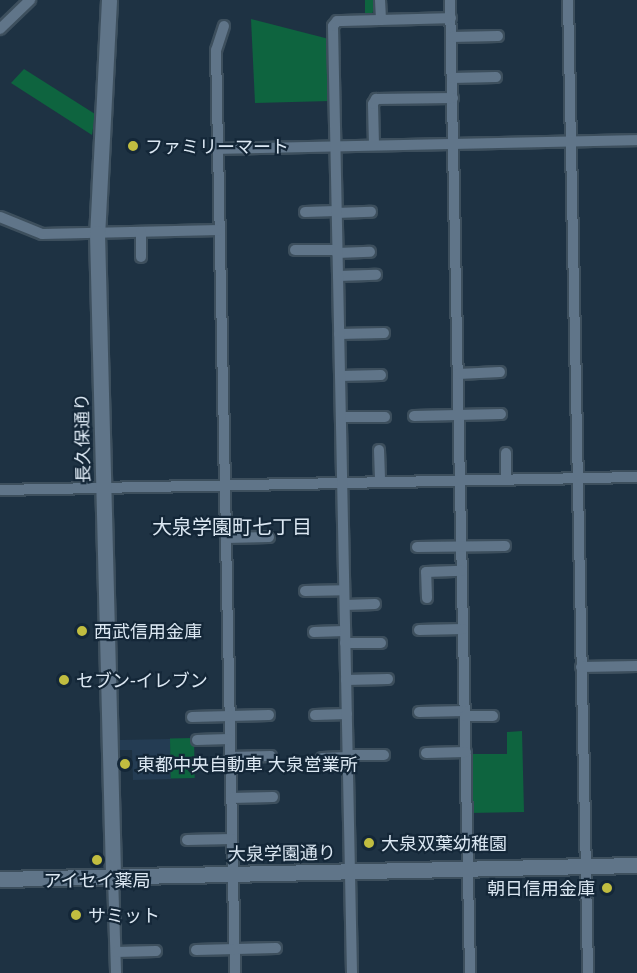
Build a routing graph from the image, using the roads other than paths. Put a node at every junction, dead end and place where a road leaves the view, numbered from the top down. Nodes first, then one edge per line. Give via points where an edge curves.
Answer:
1 (30, 0) edge
2 (109, 0) edge
3 (380, 0) edge
4 (450, 0) edge
5 (568, 0) edge
6 (451, 18) junction
7 (381, 20) junction
8 (224, 26) dead end
9 (0, 29) edge
10 (498, 36) dead end
11 (451, 37) junction
12 (452, 78) junction
13 (496, 78) dead end
14 (453, 98) junction
15 (637, 140) edge
16 (571, 141) junction
17 (453, 143) junction
18 (374, 145) junction
19 (335, 146) junction
20 (218, 148) junction
21 (305, 212) dead end
22 (336, 212) junction
23 (371, 212) dead end
24 (0, 217) edge
25 (219, 230) junction
26 (141, 232) junction
27 (97, 233) junction
28 (295, 250) dead end
29 (337, 251) junction
30 (370, 252) dead end
31 (141, 257) dead end
32 (376, 275) dead end
33 (338, 276) junction
34 (384, 333) dead end
35 (339, 334) junction
36 (500, 372) dead end
37 (458, 374) junction
38 (381, 375) dead end
39 (340, 376) junction
40 (501, 414) dead end
41 (459, 415) junction
42 (414, 416) dead end
43 (341, 417) junction
44 (385, 417) dead end
45 (380, 450) dead end
46 (506, 453) dead end
47 (637, 477) edge
48 (578, 478) junction
49 (460, 480) junction
50 (506, 480) junction
51 (380, 482) junction
52 (342, 483) junction
53 (225, 486) junction
54 (102, 488) junction
55 (0, 490) edge
56 (269, 537) dead end
57 (225, 538) junction
58 (461, 546) junction
59 (505, 546) dead end
60 (417, 547) dead end
61 (462, 571) junction
62 (344, 590) junction
63 (305, 591) dead end
64 (427, 598) dead end
65 (345, 604) junction
66 (375, 604) dead end
67 (463, 629) junction
68 (419, 630) dead end
69 (345, 631) junction
70 (314, 632) dead end
71 (381, 642) dead end
72 (345, 643) junction
73 (637, 666) edge
74 (581, 667) junction
75 (388, 679) dead end
76 (346, 680) junction
77 (419, 712) dead end
78 (465, 713) junction
79 (347, 714) junction
80 (269, 715) dead end
81 (315, 715) dead end
82 (229, 716) junction
83 (493, 716) dead end
84 (192, 717) dead end
85 (230, 739) junction
86 (197, 740) dead end
87 (466, 752) junction
88 (426, 753) dead end
89 (384, 755) dead end
90 (271, 756) dead end
91 (347, 756) junction
92 (230, 757) junction
93 (322, 758) dead end
94 (273, 797) dead end
95 (231, 798) junction
96 (232, 839) junction
97 (187, 840) dead end
98 (637, 865) edge
99 (587, 866) junction
100 (468, 868) junction
101 (350, 871) junction
102 (232, 873) junction
103 (112, 876) junction
104 (0, 879) edge
105 (276, 948) dead end
106 (234, 949) junction
107 (196, 950) dead end
108 (156, 951) dead end
109 (116, 952) junction
110 (116, 973) edge
111 (234, 973) edge
112 (352, 973) edge
113 (470, 973) edge
114 (588, 973) edge

1 - 9 street
2 - 27 street, 長久保通り
3 - 7 street
4 - 6 street
5 - 16 street
6 - 7 street
6 - 11 street
7 - 19 street via 337,21 333,26
8 - 20 street via 216,50
10 - 11 street
11 - 12 street
12 - 13 street
12 - 14 street
14 - 17 street
14 - 18 street via 376,99
15 - 16 street
16 - 17 street
16 - 48 street
17 - 18 street
17 - 37 street
18 - 19 street
19 - 20 street
19 - 22 street
20 - 25 street
21 - 22 street
22 - 23 street
22 - 29 street
24 - 27 street via 42,234
25 - 26 street
25 - 53 street
26 - 27 street
26 - 31 street
27 - 54 street, 長久保通り
28 - 29 street
29 - 30 street
29 - 33 street
32 - 33 street
33 - 35 street
34 - 35 street
35 - 39 street
36 - 37 street
37 - 41 street
38 - 39 street
39 - 43 street
40 - 41 street
41 - 42 street
41 - 49 street
43 - 44 street
43 - 52 street
45 - 51 street
46 - 50 street
47 - 48 street
48 - 50 street
48 - 74 street
49 - 50 street
49 - 51 street
49 - 58 street
51 - 52 street
52 - 53 street
52 - 62 street
53 - 54 street
53 - 57 street
54 - 55 street
54 - 103 street, 長久保通り
56 - 57 street
57 - 82 street
58 - 59 street
58 - 60 street
58 - 61 street
61 - 64 street via 426,572
61 - 67 street
62 - 63 street
62 - 65 street
65 - 66 street
65 - 69 street
67 - 68 street
67 - 78 street
69 - 70 street
69 - 72 street
71 - 72 street
72 - 76 street
73 - 74 street
74 - 99 street
75 - 76 street
76 - 79 street
77 - 78 street
78 - 83 street
78 - 87 street
79 - 81 street
79 - 91 street
80 - 82 street
82 - 84 street
82 - 85 street
85 - 86 street
85 - 92 street
87 - 88 street
87 - 100 street
89 - 91 street
90 - 92 street
91 - 93 street
91 - 101 street
92 - 95 street
94 - 95 street
95 - 96 street
96 - 97 street
96 - 102 street
98 - 99 street, 大泉学園通り
99 - 100 street, 大泉学園通り
99 - 114 street
100 - 101 street, 大泉学園通り
100 - 113 street
101 - 102 street, 大泉学園通り
101 - 112 street
102 - 103 street, 大泉学園通り
102 - 106 street
103 - 104 street, 大泉学園通り
103 - 109 street
105 - 106 street
106 - 107 street
106 - 111 street
108 - 109 street
109 - 110 street

